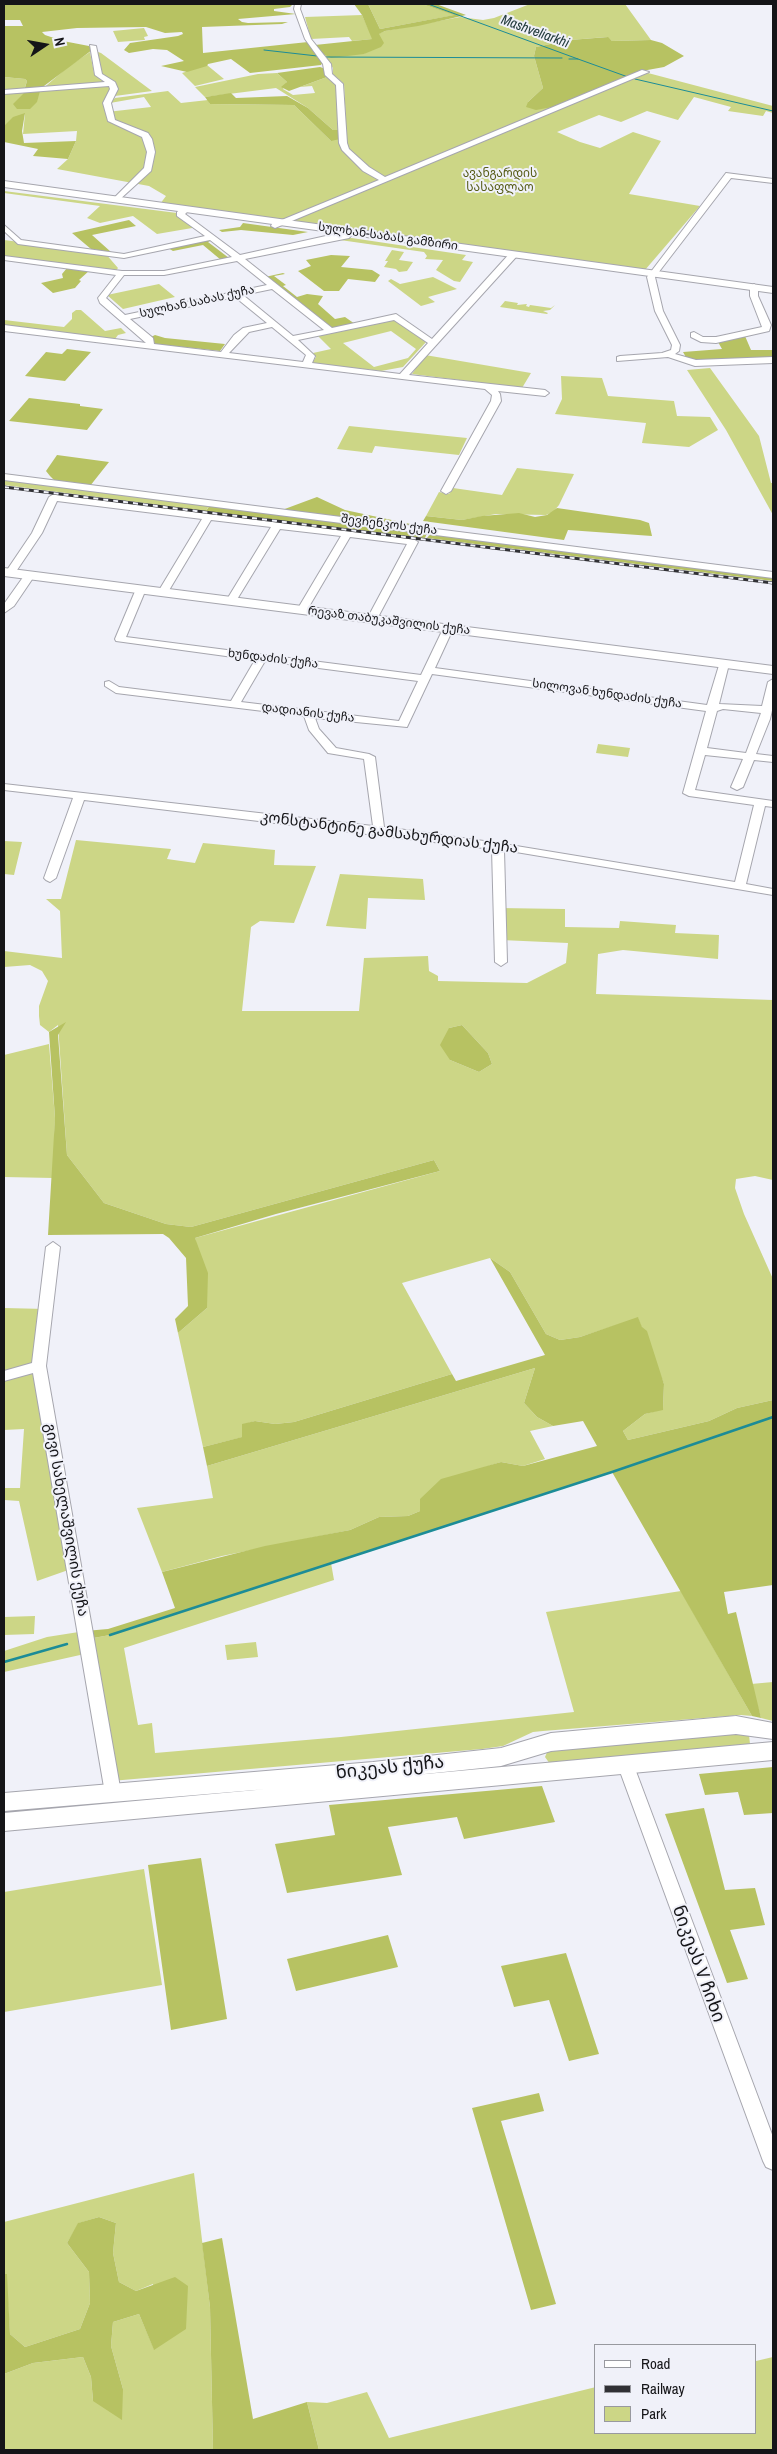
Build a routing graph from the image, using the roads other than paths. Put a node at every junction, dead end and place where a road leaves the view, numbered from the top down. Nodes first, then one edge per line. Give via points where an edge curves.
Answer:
1 (298, 4) edge
2 (92, 46) dead end
3 (645, 72) dead end
4 (112, 84) junction
5 (4, 92) edge
6 (384, 180) junction
7 (773, 181) edge
8 (4, 184) edge
9 (4, 188) edge
10 (118, 200) junction
11 (184, 211) junction
12 (278, 224) junction
13 (4, 227) edge
14 (348, 234) junction
15 (211, 237) junction
16 (124, 256) junction
17 (513, 256) junction
18 (4, 258) edge
19 (237, 258) junction
20 (502, 268) junction
21 (512, 269) dead end
22 (120, 273) junction
23 (652, 275) junction
24 (273, 286) junction
25 (754, 289) junction
26 (773, 292) edge
27 (237, 294) junction
28 (123, 318) junction
29 (272, 324) junction
30 (4, 328) edge
31 (331, 331) junction
32 (694, 335) dead end
33 (290, 339) junction
34 (433, 343) junction
35 (150, 346) junction
36 (223, 355) junction
37 (669, 355) junction
38 (620, 359) dead end
39 (773, 360) edge
40 (306, 365) junction
41 (402, 377) junction
42 (488, 387) junction
43 (545, 393) dead end
44 (4, 477) edge
45 (446, 490) dead end
46 (209, 516) junction
47 (278, 524) junction
48 (348, 533) junction
49 (413, 542) joint
50 (7, 572) edge
51 (30, 575) junction
52 (773, 575) edge
53 (141, 589) junction
54 (164, 592) junction
55 (231, 601) junction
56 (4, 610) edge
57 (302, 610) junction
58 (372, 619) junction
59 (448, 629) junction
60 (120, 639) joint
61 (261, 658) junction
62 (724, 664) junction
63 (773, 670) edge
64 (428, 675) junction
65 (773, 682) edge
66 (108, 684) dead end
67 (235, 704) junction
68 (713, 709) junction
69 (308, 713) junction
70 (768, 716) edge
71 (701, 751) junction
72 (748, 756) junction
73 (773, 759) edge
74 (4, 787) edge
75 (737, 787) dead end
76 (689, 792) joint
77 (80, 796) junction
78 (760, 803) junction
79 (773, 804) edge
80 (379, 830) junction
81 (498, 846) junction
82 (50, 878) dead end
83 (740, 886) junction
84 (773, 892) edge
85 (501, 962) dead end
86 (54, 1247) dead end
87 (39, 1366) junction
88 (4, 1376) edge
89 (752, 1727) junction
90 (773, 1731) edge
91 (540, 1744) junction
92 (763, 1752) edge
93 (626, 1766) junction
94 (546, 1773) junction
95 (113, 1793) junction
96 (4, 1802) edge
97 (4, 1822) edge
98 (773, 2161) edge

1 - 6 street via 308,39 327,64 329,75 341,91 346,150 366,169
2 - 4 street via 99,75
3 - 6 street
4 - 5 street
4 - 10 street via 114,94 107,103 112,121 145,136 151,152 148,169
6 - 12 street
7 - 23 street via 729,175
8 - 10 main road, სულხან-საბას გამზირი
9 - 11 main road, სულხან-საბას გამზირი
10 - 11 main road, სულხან-საბას გამზირი
11 - 12 main road, სულხან-საბას გამზირი
11 - 15 street, სულხან საბას ქუჩა via 180,214
12 - 14 main road, სულხან-საბას გამზირი
13 - 16 street via 18,242
14 - 17 main road, სულხან-საბას გამზირი
14 - 19 street
15 - 16 street
15 - 19 street, სულხან საბას ქუჩა
16 - 22 street via 120,258
17 - 20 street
17 - 23 main road, სულხან-საბას გამზირი
18 - 22 street
19 - 22 street via 164,273
19 - 24 street, სულხან საბას ქუჩა
20 - 21 street
20 - 34 street
22 - 28 street, სულხან საბას ქუჩა via 102,298
23 - 25 main road, სულხან-საბას გამზირი
23 - 37 street via 650,281 660,311 676,345 675,351
24 - 27 street, სულხან საბას ქუჩა
24 - 31 street, სულხან საბას ქუჩა
25 - 26 main road, სულხან-საბას გამზირი
25 - 32 street via 766,329 716,340
27 - 28 street, სულხან საბას ქუჩა
27 - 29 street
28 - 35 street via 150,340
29 - 33 street
29 - 36 street via 246,330
30 - 35 street
31 - 33 street
31 - 34 street via 396,317
33 - 40 street via 311,356
34 - 41 street
35 - 36 street
36 - 40 street
37 - 38 street
37 - 39 street via 695,363
40 - 41 street
41 - 42 street
42 - 43 street
42 - 45 street via 496,394 496,401
44 - 52 street, შევჩენკოს ქუჩა
46 - 47 street
46 - 50 street via 55,497 37,533
46 - 54 street
47 - 48 street
47 - 55 street
48 - 49 street
48 - 57 street
49 - 58 street
50 - 51 main road, რევაზ თაბუკაშვილის ქუჩა
51 - 53 main road, რევაზ თაბუკაშვილის ქუჩა
51 - 56 street
53 - 54 main road, რევაზ თაბუკაშვილის ქუჩა
53 - 60 street
54 - 55 main road, რევაზ თაბუკაშვილის ქუჩა
55 - 57 main road, რევაზ თაბუკაშვილის ქუჩა
57 - 58 main road, რევაზ თაბუკაშვილის ქუჩა
58 - 59 main road, რევაზ თაბუკაშვილის ქუჩა
59 - 62 main road, რევაზ თაბუკაშვილის ქუჩა
59 - 64 street, დადიანის ქუჩა
60 - 61 street, ხუნდაძის ქუჩა
61 - 64 street, ხუნდაძის ქუჩა
61 - 67 street
62 - 63 main road, რევაზ თაბუკაშვილის ქუჩა
62 - 68 street
64 - 68 street, სილოვან ხუნდაძის ქუჩა
64 - 69 street, დადიანის ქუჩა via 403,725
65 - 70 street
66 - 67 street, დადიანის ქუჩა via 116,690
67 - 69 street, დადიანის ქუჩა
68 - 70 street, სილოვან ხუნდაძის ქუჩა via 722,706
68 - 71 street
69 - 80 street via 314,730 332,751 369,757
70 - 72 street
71 - 72 street
71 - 76 street
72 - 73 street
72 - 75 street
74 - 77 street, კონსტანტინე გამსახურდიას ქუჩა
76 - 78 street
77 - 80 street, კონსტანტინე გამსახურდიას ქუჩა
77 - 82 street
78 - 79 street
78 - 83 street
80 - 81 street, კონსტანტინე გამსახურდიას ქუჩა
81 - 83 street, კონსტანტინე გამსახურდიას ქუჩა
81 - 85 street
83 - 84 street, კონსტანტინე გამსახურდიას ქუჩა
86 - 87 street, გივი სახელაშვილის ქუჩა
87 - 88 street
87 - 95 street, გივი სახელაშვილის ქუჩა
89 - 90 main road, ნიკეას ქუჩა
89 - 91 main road, ნიკეას ქუჩა via 736,1725
89 - 92 main road
91 - 94 main road via 534,1759 539,1769
91 - 95 main road, ნიკეას ქუჩა via 501,1757
92 - 93 main road, ნიკეას ქუჩა
93 - 94 main road, ნიკეას ქუჩა
93 - 98 street, ნიკეას V ჩიხი
94 - 97 main road, ნიკეას ქუჩა
95 - 96 main road, ნიკეას ქუჩა

